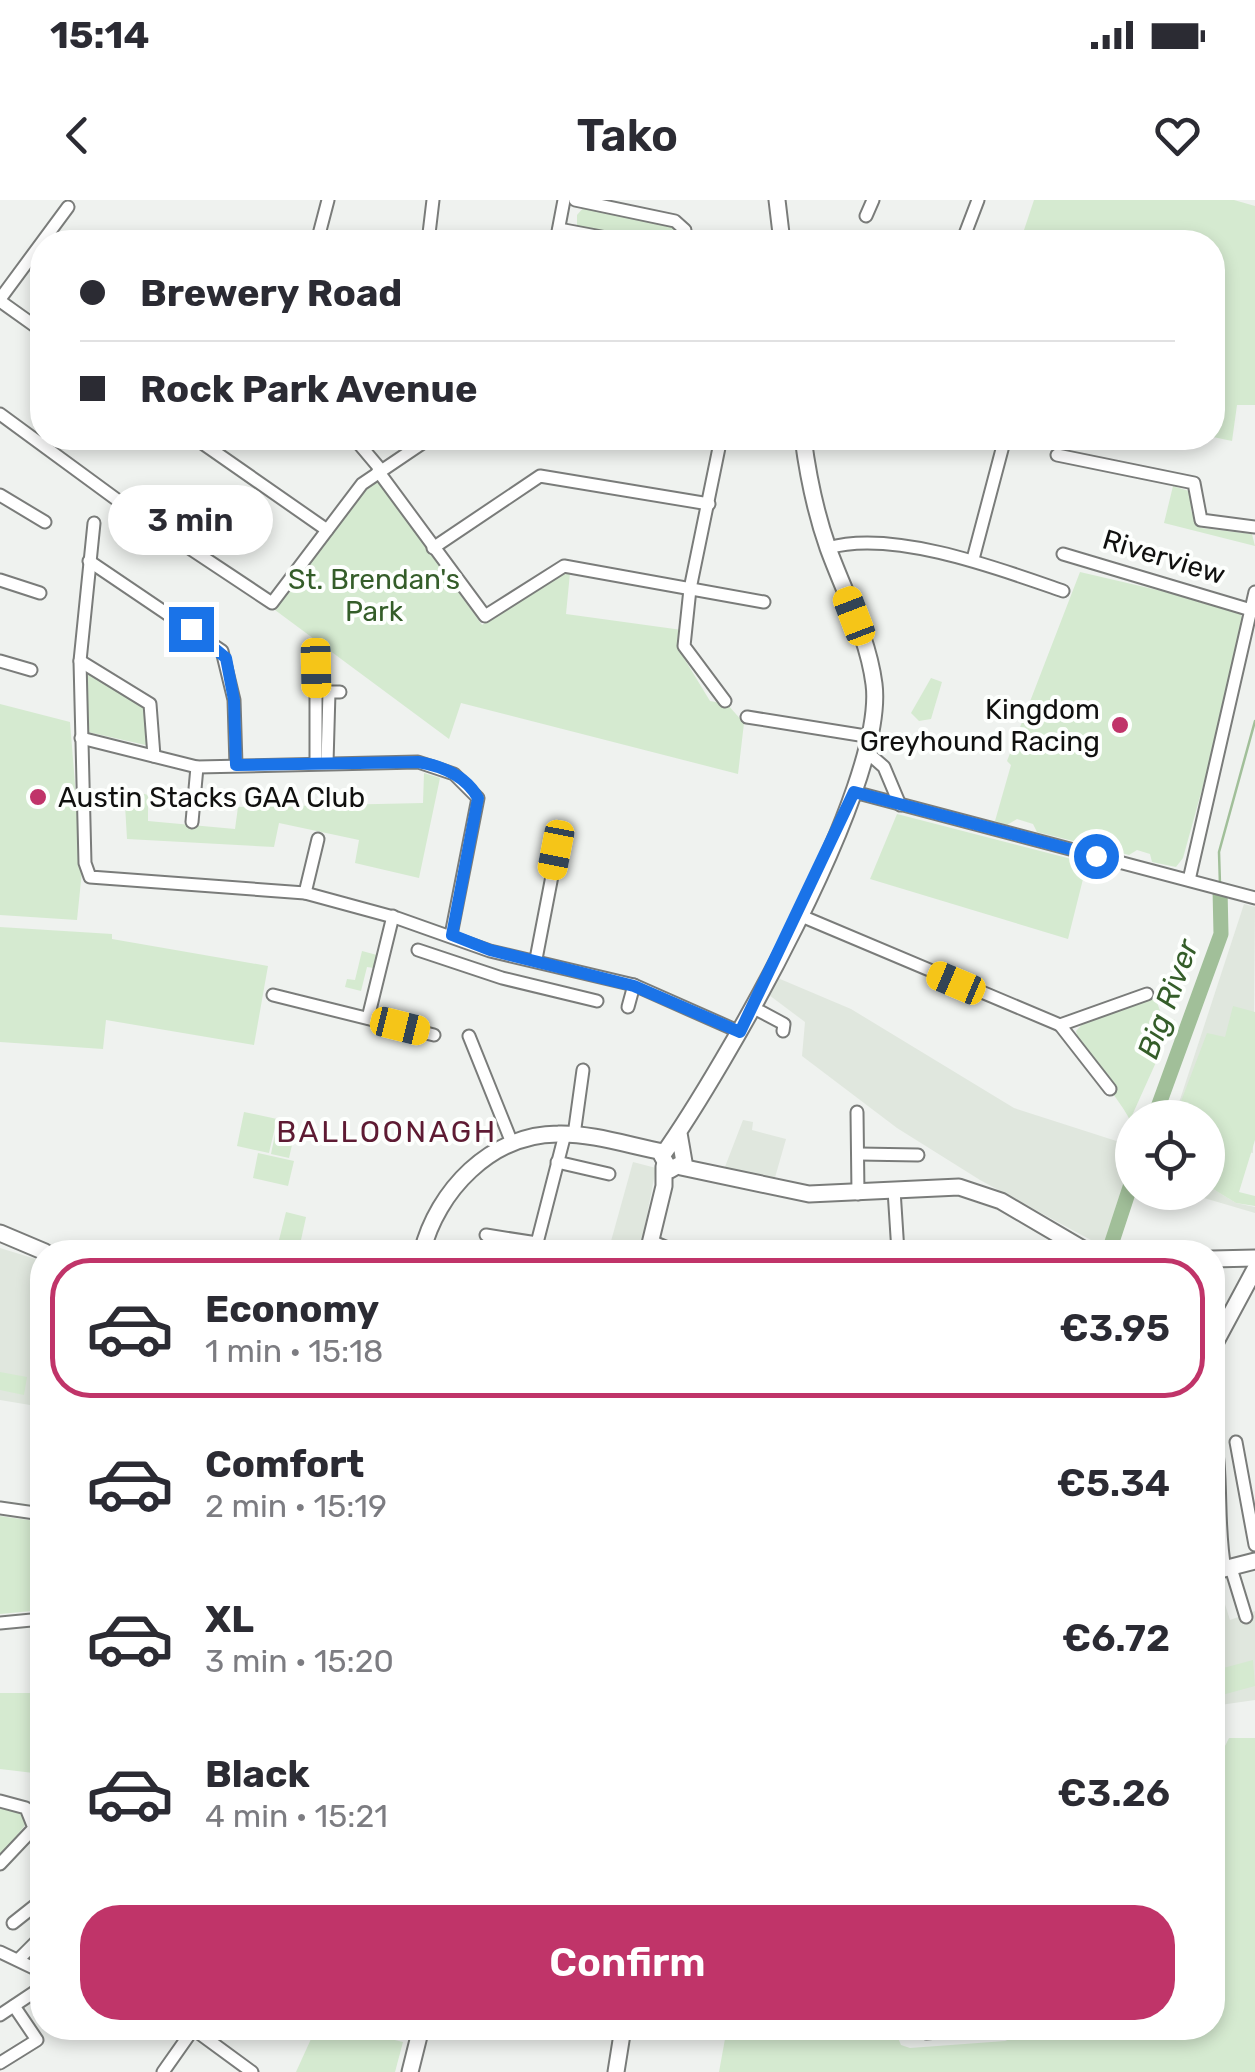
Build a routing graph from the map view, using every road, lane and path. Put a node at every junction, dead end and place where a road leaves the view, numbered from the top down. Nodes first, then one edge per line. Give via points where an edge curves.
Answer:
1 (328, 200) edge
2 (433, 200) edge
3 (564, 200) edge
4 (575, 200) edge
5 (776, 200) edge
6 (873, 200) edge
7 (978, 200) edge
8 (68, 207) dead end
9 (866, 216) dead end
10 (51, 230) edge
11 (320, 230) edge
12 (429, 230) edge
13 (559, 230) edge
14 (685, 230) edge
15 (780, 230) edge
16 (967, 230) edge
17 (30, 259) edge
18 (0, 300) edge
19 (30, 322) edge
20 (0, 414) edge
21 (30, 436) edge
22 (50, 450) edge
23 (211, 450) edge
24 (363, 450) edge
25 (411, 450) edge
26 (719, 450) edge
27 (805, 450) edge
28 (1002, 450) edge
29 (1057, 454) dead end
30 (379, 471) junction
31 (0, 495) edge
32 (708, 504) junction
33 (45, 522) dead end
34 (94, 523) dead end
35 (1255, 527) edge
36 (327, 530) junction
37 (433, 548) junction
38 (828, 548) junction
39 (1063, 554) dead end
40 (973, 559) junction
41 (89, 561) junction
42 (0, 580) edge
43 (690, 589) junction
44 (1063, 590) dead end
45 (40, 592) dead end
46 (1255, 592) edge
47 (764, 602) dead end
48 (1251, 610) junction
49 (1250, 648) edge
50 (0, 661) edge
51 (80, 661) junction
52 (316, 668) dead end
53 (32, 670) dead end
54 (340, 692) dead end
55 (725, 700) dead end
56 (747, 717) dead end
57 (82, 738) junction
58 (870, 746) junction
59 (154, 756) junction
60 (322, 763) junction
61 (236, 765) junction
62 (198, 766) junction
63 (854, 792) junction
64 (900, 805) junction
65 (192, 822) dead end
66 (318, 838) dead end
67 (556, 850) dead end
68 (1189, 880) junction
69 (305, 893) junction
70 (1255, 898) edge
71 (799, 915) junction
72 (392, 916) junction
73 (452, 935) junction
74 (418, 950) dead end
75 (531, 958) junction
76 (519, 982) junction
77 (634, 986) junction
78 (1147, 994) dead end
79 (273, 995) dead end
80 (597, 1001) dead end
81 (628, 1007) dead end
82 (752, 1008) junction
83 (368, 1018) junction
84 (1060, 1025) junction
85 (783, 1030) dead end
86 (740, 1032) junction
87 (434, 1035) dead end
88 (469, 1036) dead end
89 (583, 1070) dead end
90 (1110, 1089) dead end
91 (857, 1112) dead end
92 (570, 1134) junction
93 (512, 1143) junction
94 (858, 1154) junction
95 (918, 1155) dead end
96 (672, 1159) junction
97 (558, 1162) junction
98 (609, 1174) dead end
99 (894, 1190) junction
100 (858, 1194) junction
101 (0, 1233) edge
102 (486, 1235) dead end
103 (426, 1240) edge
104 (517, 1240) edge
105 (537, 1240) edge
106 (651, 1240) edge
107 (897, 1240) edge
108 (1065, 1240) edge
109 (30, 1246) edge
110 (1225, 1258) edge
111 (1255, 1258) edge
112 (1225, 1263) edge
113 (1255, 1270) edge
114 (1244, 1290) junction
115 (1225, 1325) edge
116 (1236, 1442) dead end
117 (0, 1508) edge
118 (30, 1512) edge
119 (1255, 1545) edge
120 (1255, 1561) edge
121 (1225, 1569) edge
122 (1225, 1574) edge
123 (1246, 1616) dead end
124 (30, 1620) edge
125 (0, 1623) edge
126 (0, 1801) edge
127 (30, 1818) edge
128 (30, 1832) edge
129 (0, 1864) edge
130 (30, 1912) edge
131 (13, 1923) dead end
132 (30, 1948) edge
133 (0, 1952) edge
134 (20, 1958) junction
135 (30, 1964) edge
136 (30, 1995) edge
137 (14, 2006) junction
138 (0, 2016) edge
139 (30, 2030) edge
140 (37, 2040) edge
141 (185, 2040) edge
142 (209, 2040) edge
143 (418, 2040) edge
144 (621, 2040) edge
145 (0, 2063) edge
146 (164, 2072) edge
147 (252, 2072) edge
148 (410, 2072) edge
149 (616, 2072) edge

1 - 11 street
2 - 12 street
3 - 13 street
4 - 14 street via 678,222
5 - 15 main road
6 - 9 street
7 - 16 street
8 - 10 street
17 - 18 street
18 - 19 street
20 - 21 street
22 - 36 street via 272,603
23 - 36 street
24 - 30 street
25 - 30 street
26 - 32 street
27 - 38 main road
28 - 40 street
29 - 35 street via 1194,483 1200,520
30 - 36 street
30 - 37 street
31 - 33 street
32 - 37 street via 540,476
32 - 43 street
34 - 41 street
37 - 43 street via 485,616 564,566
38 - 40 street via 848,542
38 - 58 main road via 872,669 876,709
39 - 48 street, Riverview
40 - 44 street
41 - 51 street
41 - 61 street via 222,650 234,700
42 - 45 street
43 - 47 street
43 - 55 street via 684,646
46 - 48 street
48 - 49 street
49 - 68 street
50 - 53 street
51 - 57 street
51 - 59 street via 150,704
52 - 60 street
54 - 60 street via 329,692
56 - 58 street
57 - 59 street
57 - 69 street via 90,878
58 - 63 main road
58 - 64 street
59 - 62 street
60 - 61 street
60 - 73 street via 438,765 474,790 478,798
61 - 62 street
62 - 65 street
63 - 64 street
63 - 71 main road
64 - 68 street
66 - 69 street
67 - 75 street
68 - 70 street
69 - 72 street
71 - 82 main road
71 - 84 street
72 - 73 street
72 - 83 street
73 - 75 street
74 - 76 street
75 - 76 street
75 - 77 street
76 - 80 street
77 - 81 street
77 - 86 street
78 - 84 street
79 - 83 street
82 - 85 street via 784,1024
82 - 86 main road
83 - 87 street
84 - 90 street
86 - 96 main road via 679,1133
88 - 93 street
89 - 92 street
91 - 94 street
92 - 93 main road
92 - 96 main road
92 - 97 street
93 - 103 main road via 458,1181
94 - 95 street
94 - 100 street
96 - 100 main road via 810,1194
96 - 106 main road
97 - 98 street
97 - 105 street
99 - 100 main road
99 - 107 street
99 - 108 main road via 972,1190
101 - 109 main road
102 - 104 street
110 - 111 main road
112 - 114 main road via 1238,1272
113 - 114 main road
114 - 115 main road
116 - 119 street
117 - 118 street
120 - 121 main road
122 - 123 street
124 - 125 street
126 - 127 street via 26,1808
128 - 129 street
130 - 131 street
132 - 134 street
133 - 134 street
134 - 135 street
136 - 137 street
137 - 138 street
137 - 139 street
140 - 145 street
141 - 146 street
142 - 147 street
143 - 148 main road
144 - 149 main road

